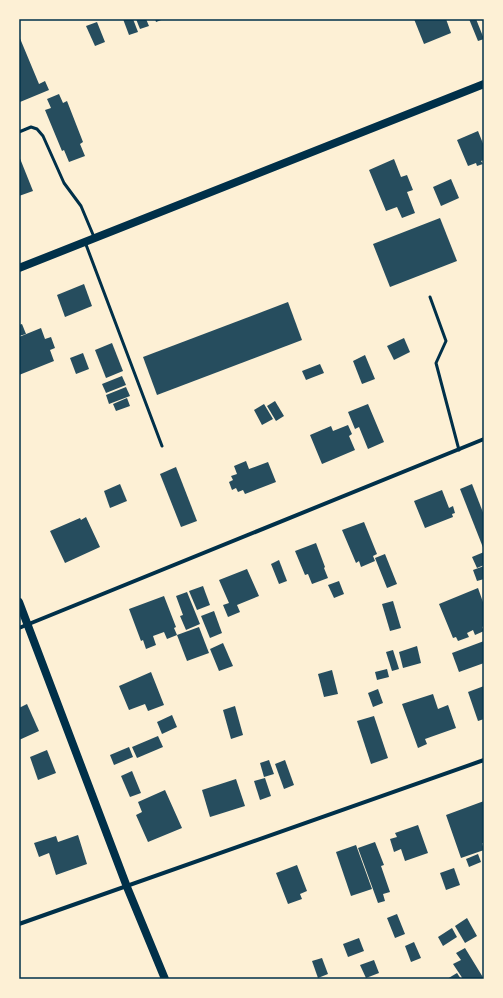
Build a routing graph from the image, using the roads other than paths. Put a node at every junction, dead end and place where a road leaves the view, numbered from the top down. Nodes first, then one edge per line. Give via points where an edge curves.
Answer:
1 (484, 84) edge
2 (19, 126) edge
3 (20, 131) edge
4 (94, 238) junction
5 (85, 242) junction
6 (19, 268) edge
7 (430, 297) dead end
8 (484, 439) edge
9 (162, 446) dead end
10 (459, 450) junction
11 (19, 602) edge
12 (28, 625) junction
13 (19, 628) edge
14 (484, 760) edge
15 (127, 887) junction
16 (19, 924) edge
17 (165, 979) edge

1 - 4 main road
2 - 3 lane
3 - 4 lane via 31,127 43,136 64,183 81,206
4 - 5 main road
5 - 6 main road
5 - 9 lane
7 - 10 lane via 446,341 436,363
8 - 10 street
10 - 12 street
11 - 12 main road
12 - 13 street
12 - 15 main road
14 - 15 street
15 - 16 street
15 - 17 main road

